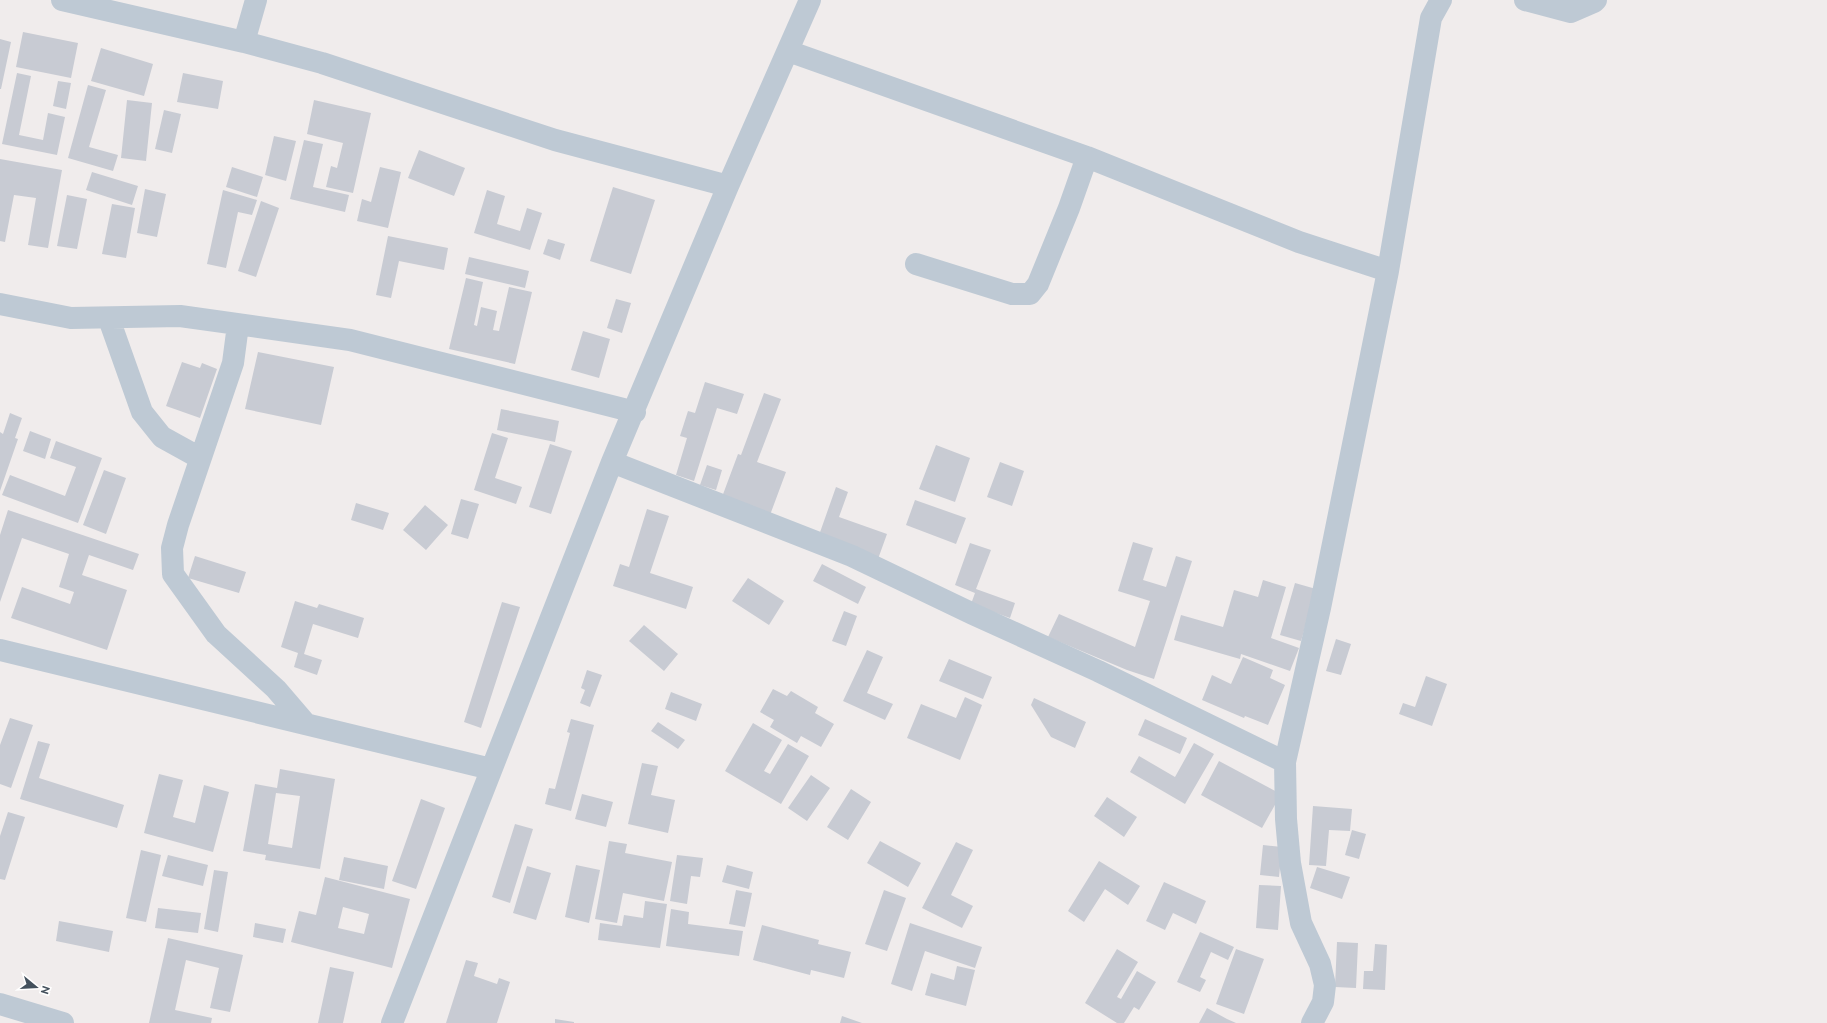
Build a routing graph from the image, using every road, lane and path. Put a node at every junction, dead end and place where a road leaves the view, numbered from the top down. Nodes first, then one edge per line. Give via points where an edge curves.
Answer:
1 (62, 0) edge
2 (256, 0) edge
3 (810, 0) edge
4 (1441, 0) edge
5 (1525, 0) edge
6 (1596, 0) edge
7 (244, 42) junction
8 (788, 51) junction
9 (1087, 157) junction
10 (728, 186) junction
11 (916, 264) dead end
12 (1388, 271) junction
13 (0, 304) edge
14 (109, 319) junction
15 (238, 325) junction
16 (635, 412) junction
17 (200, 458) junction
18 (612, 462) junction
19 (0, 650) edge
20 (306, 724) junction
21 (1286, 762) junction
22 (491, 769) junction
23 (0, 1004) edge
24 (63, 1023) edge
25 (392, 1023) edge
26 (1312, 1023) edge

1 - 7 street
2 - 7 street
3 - 8 street
4 - 12 street via 1431,18
5 - 6 street via 1571,12
7 - 10 street via 322,63 555,140
8 - 9 street
8 - 10 street
9 - 11 street via 1038,284 1030,294 1012,294
9 - 12 street via 1299,242
10 - 16 street
12 - 21 street via 1322,600
13 - 14 street via 71,318
14 - 15 street via 180,316
14 - 17 street via 142,412 162,437
15 - 16 street via 350,340
15 - 17 street via 233,363
16 - 18 street
17 - 20 street via 172,548 173,574 216,634 276,689
18 - 21 street via 852,556 1098,670
18 - 22 street
19 - 20 street
20 - 22 street
21 - 26 street via 1286,819 1290,863 1301,923 1320,964 1325,985 1323,1002
22 - 25 street
23 - 24 street

